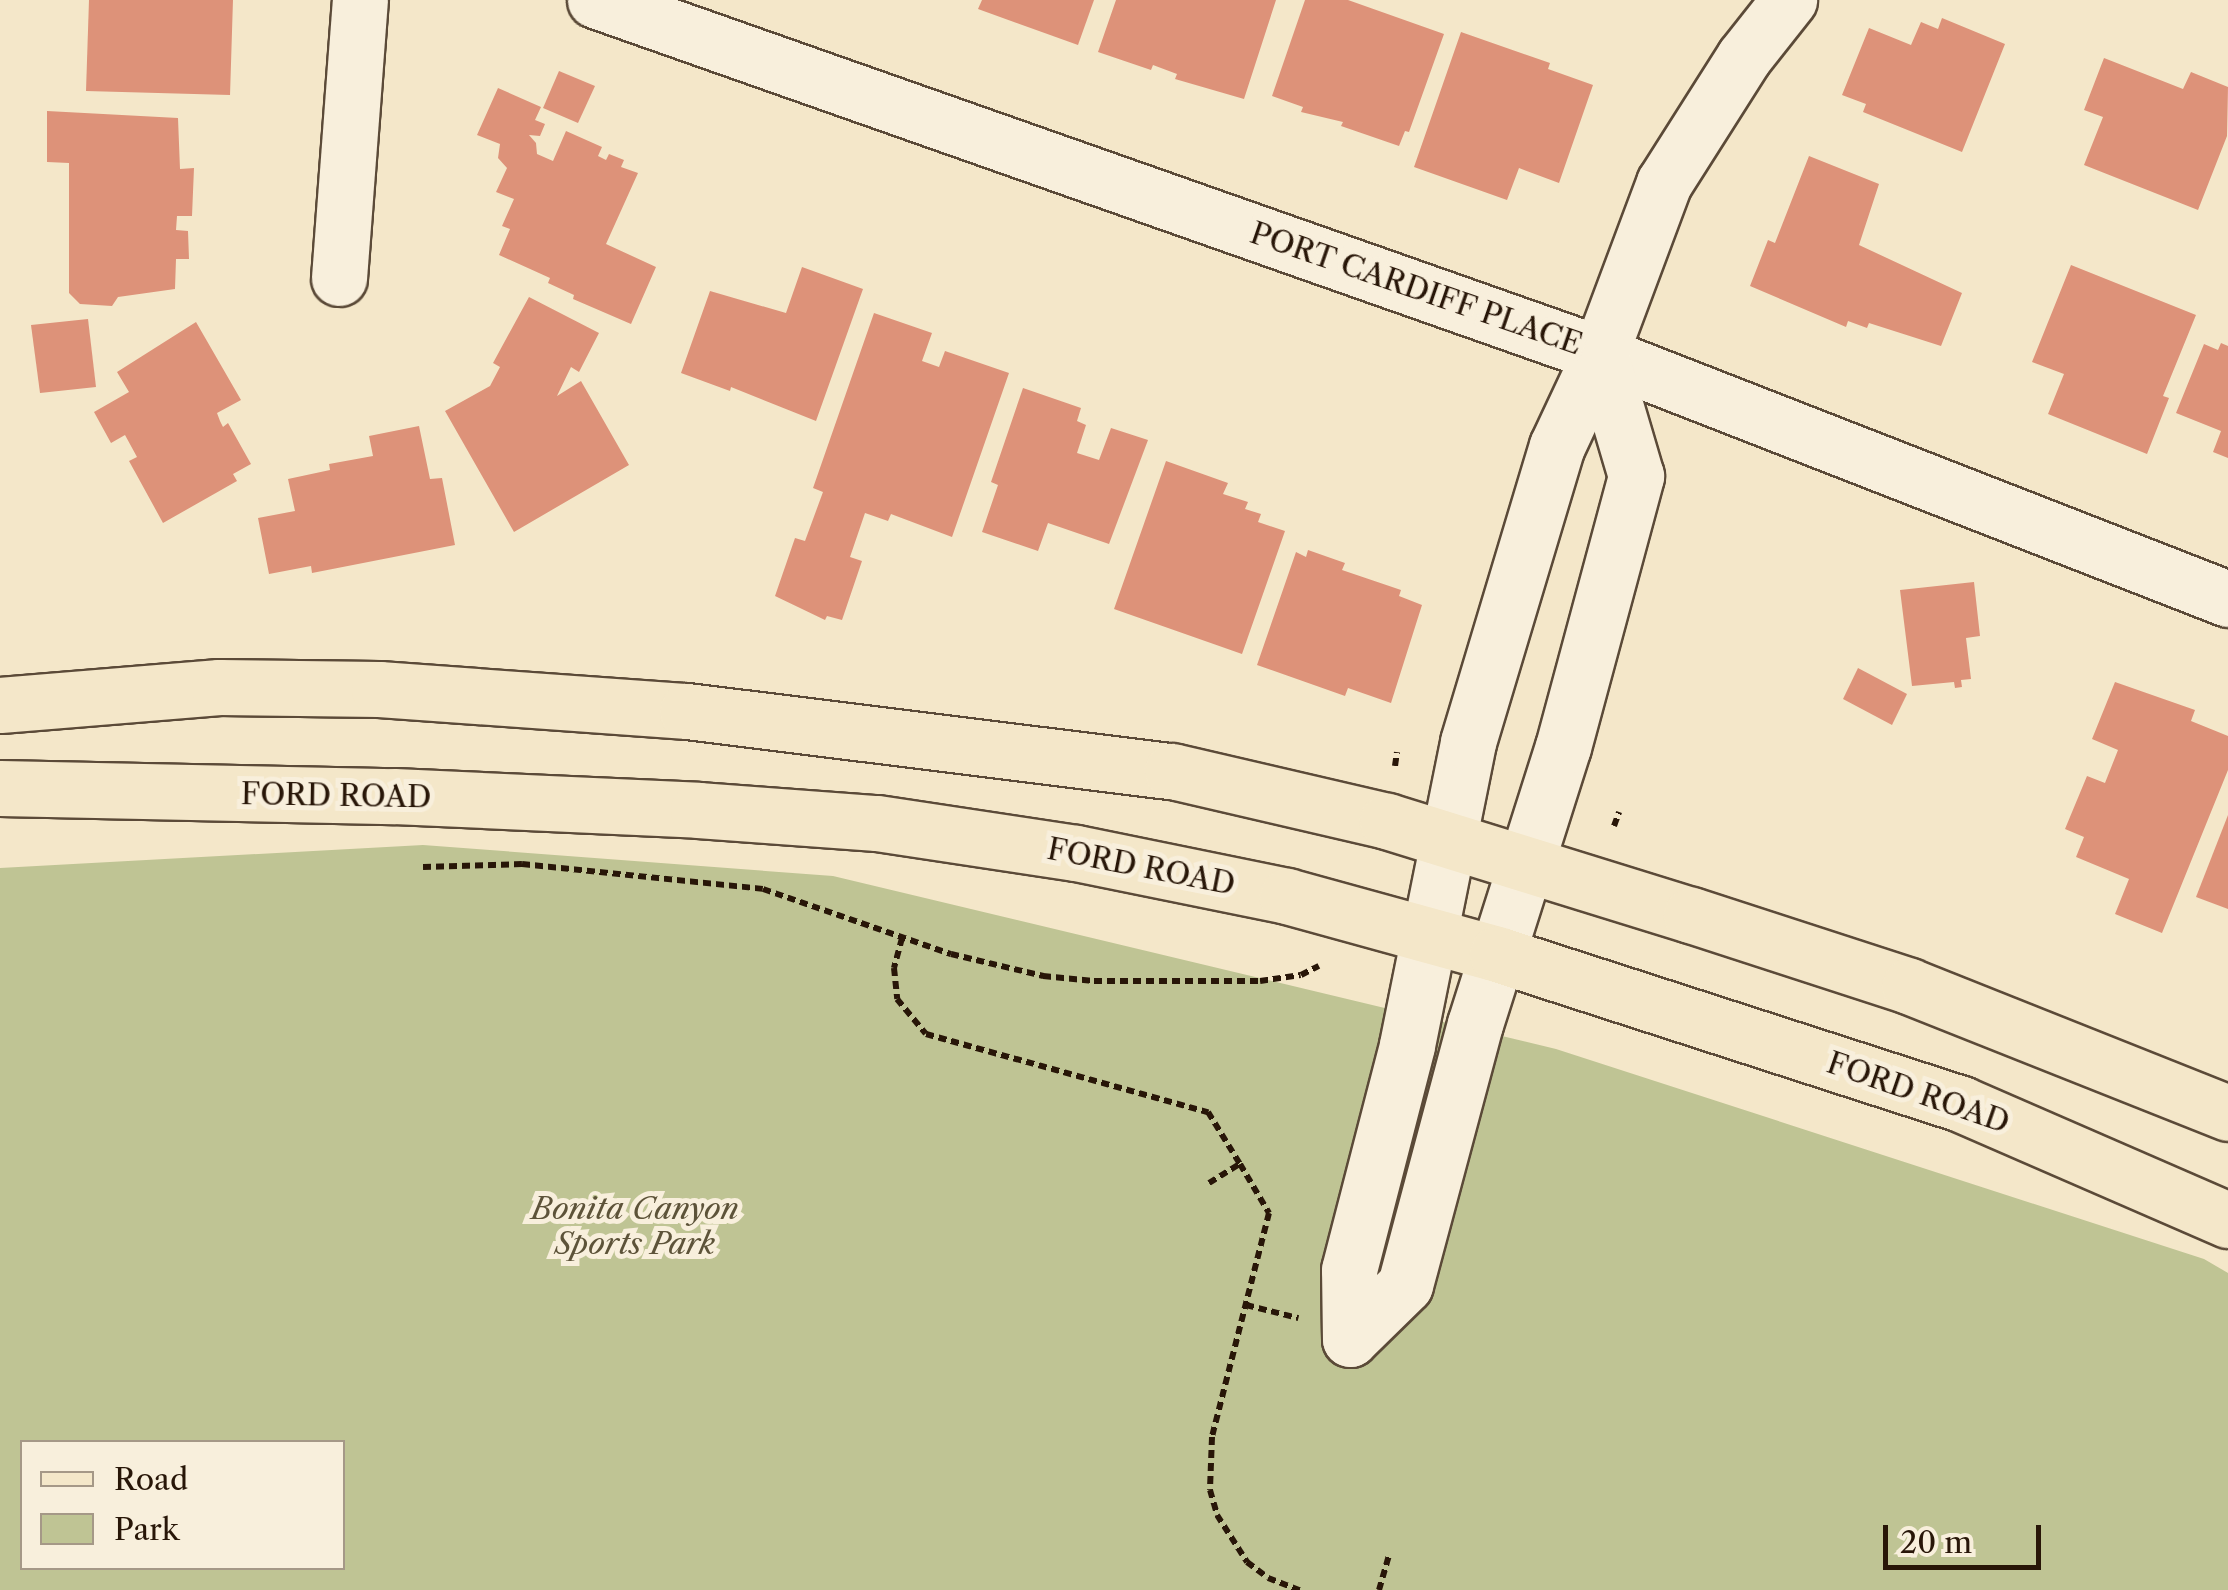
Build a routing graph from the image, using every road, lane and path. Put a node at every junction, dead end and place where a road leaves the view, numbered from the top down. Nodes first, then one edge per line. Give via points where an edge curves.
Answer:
1 (360, 0) edge
2 (596, 0) edge
3 (1789, 0) edge
4 (339, 278) dead end
5 (1600, 354) junction
6 (2228, 599) edge
7 (0, 705) edge
8 (1396, 752) dead end
9 (1394, 766) dead end
10 (0, 788) edge
11 (1620, 812) dead end
12 (1614, 826) dead end
13 (1448, 839) junction
14 (1526, 863) junction
15 (423, 867) dead end
16 (1429, 933) junction
17 (902, 938) junction
18 (1497, 954) junction
19 (1319, 966) dead end
20 (2228, 1113) edge
21 (1240, 1164) junction
22 (1209, 1183) dead end
23 (2228, 1220) edge
24 (1246, 1306) junction
25 (1288, 1316) dead end
26 (1389, 1555) dead end
27 (1300, 1590) edge
28 (1379, 1590) edge

1 - 4 street
2 - 5 street, PORT CARDIFF PLACE
3 - 5 street via 1664,183
5 - 6 street, PORT CARDIFF PLACE
5 - 13 street via 1557,446 1468,742
5 - 14 street via 1636,476 1564,748
7 - 13 main road via 219,687 379,689 687,711 1172,771
8 - 9 path
10 - 16 main road, FORD ROAD via 394,796 877,823 1095,856
11 - 12 path
13 - 14 main road
13 - 16 street
14 - 18 street
14 - 20 main road via 1909,986
15 - 17 path via 522,864 763,889
16 - 18 main road, FORD ROAD
16 - 18 street via 1408,1046 1349,1270 1350,1338 1406,1285
17 - 19 path via 1000,967 1094,981 1270,980
17 - 21 path via 894,968 897,999 926,1034 1208,1112
18 - 23 main road, FORD ROAD via 1960,1104
21 - 22 path
21 - 24 path via 1269,1213
24 - 25 path
24 - 27 path via 1212,1437 1210,1490 1217,1515 1247,1562
26 - 28 path

